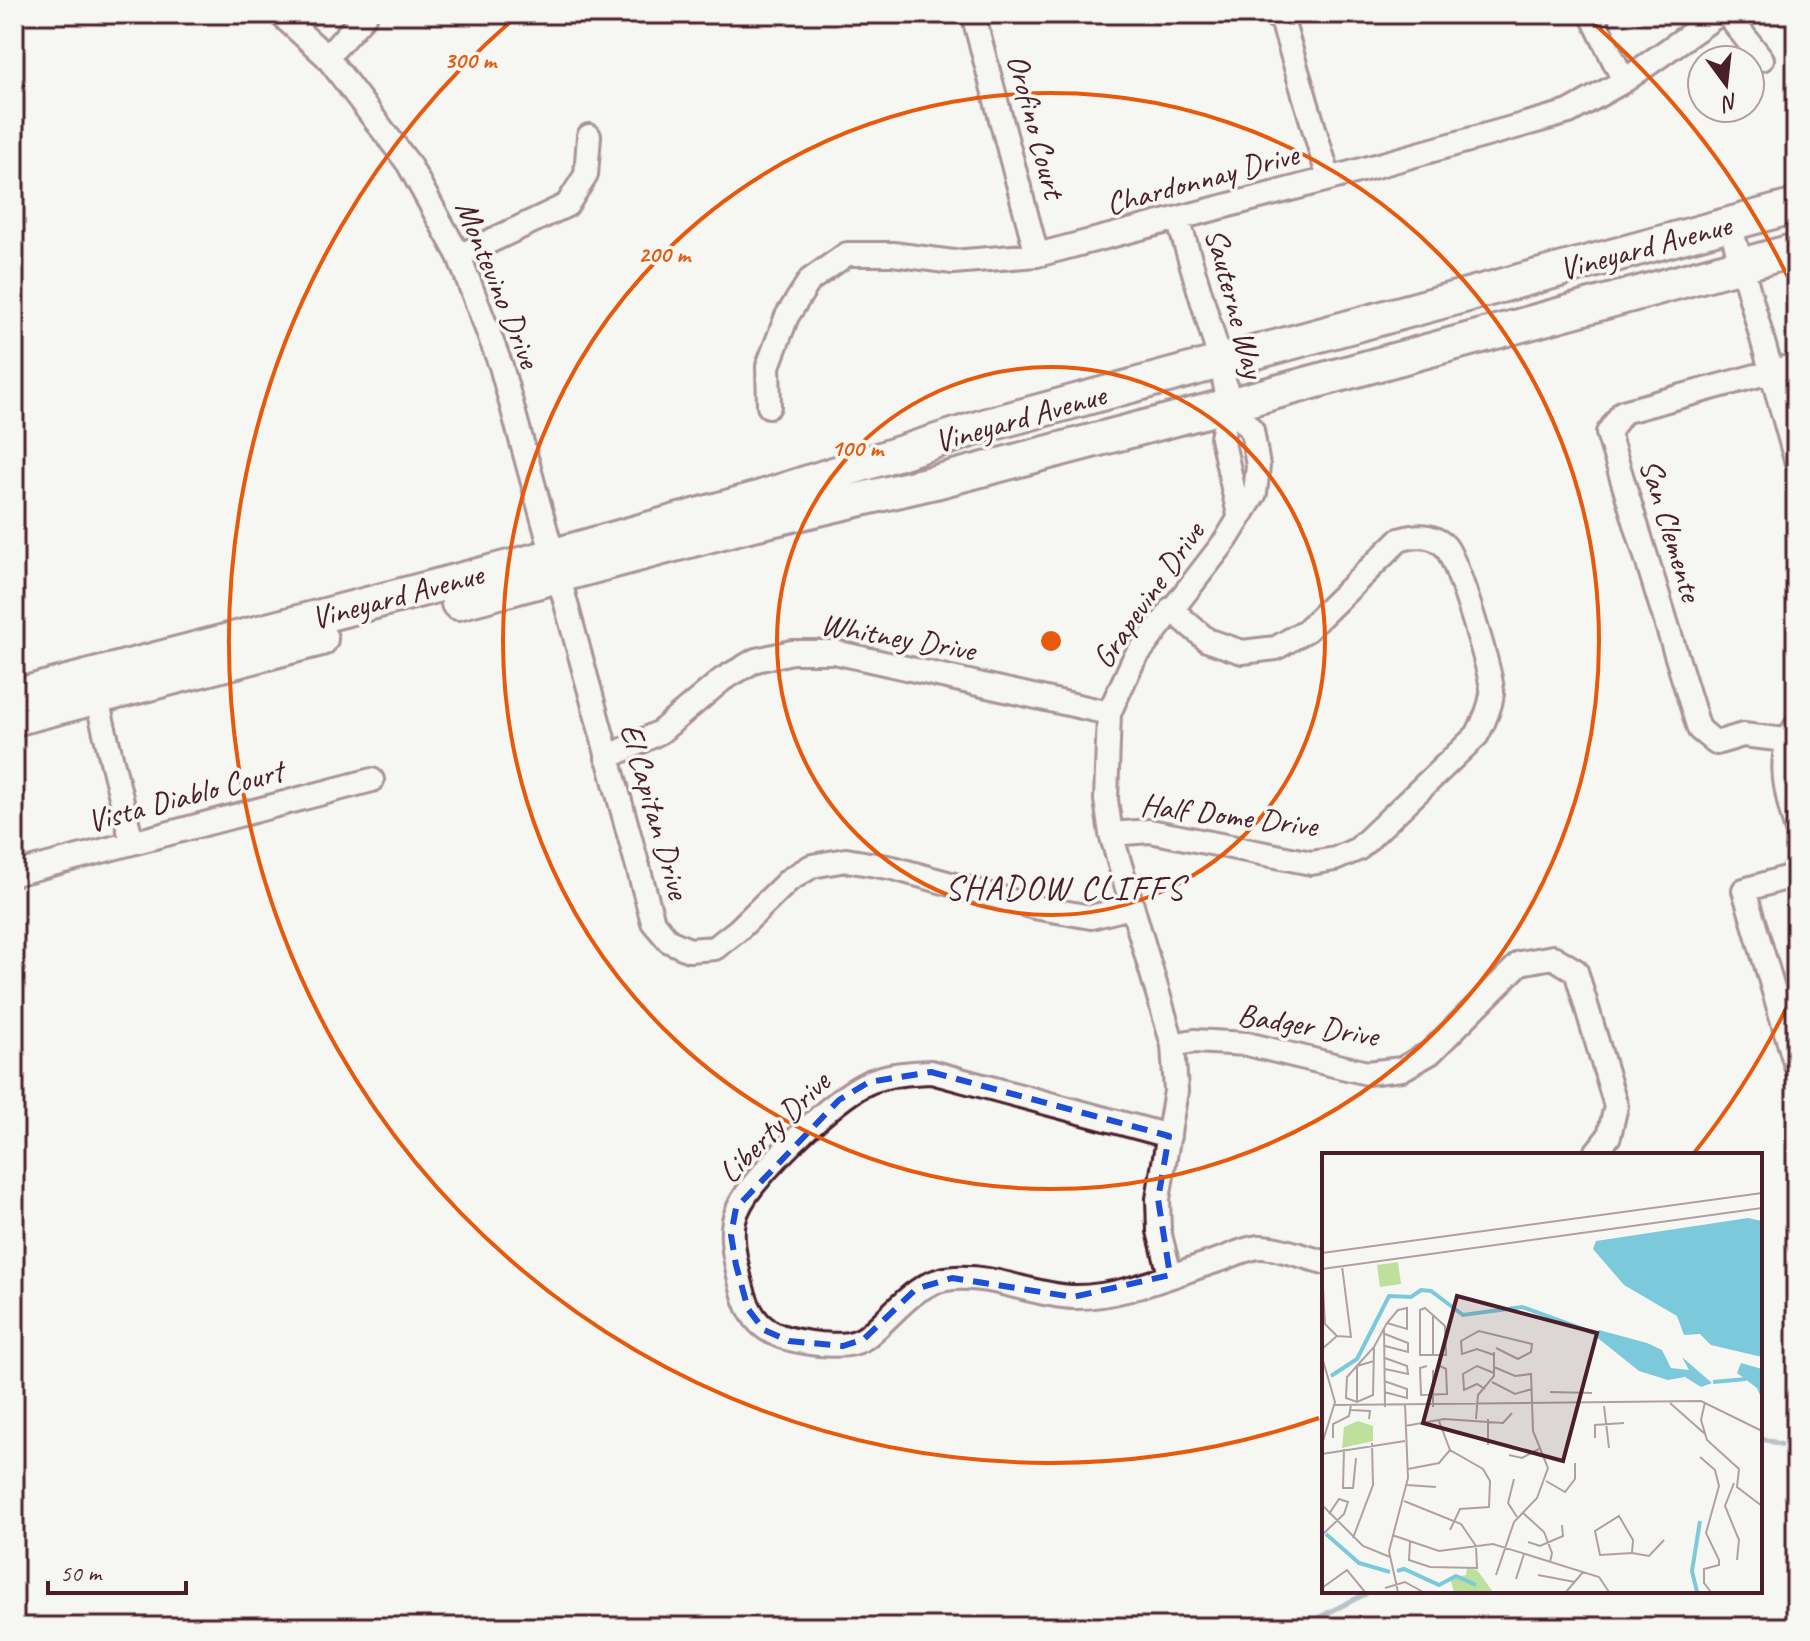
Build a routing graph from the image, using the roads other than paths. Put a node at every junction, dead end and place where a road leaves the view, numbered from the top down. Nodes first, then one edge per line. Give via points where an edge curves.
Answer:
1 (280, 14) edge
2 (366, 14) edge
3 (973, 14) edge
4 (1271, 14) edge
5 (1591, 14) edge
6 (1719, 14) edge
7 (1727, 14) edge
8 (1750, 44) edge
9 (327, 57) junction
10 (1624, 81) junction
11 (589, 136) dead end
12 (1329, 179) junction
13 (1796, 206) edge
14 (1178, 219) junction
15 (1730, 224) junction
16 (1796, 250) edge
17 (1037, 255) junction
18 (459, 256) junction
19 (1742, 265) junction
20 (1221, 363) junction
21 (1796, 365) edge
22 (1772, 371) junction
23 (1229, 405) junction
24 (769, 406) dead end
25 (1796, 460) edge
26 (1239, 515) junction
27 (554, 567) junction
28 (1171, 609) junction
29 (94, 687) junction
30 (14, 696) edge
31 (1109, 713) junction
32 (14, 719) edge
33 (1791, 733) edge
34 (607, 758) junction
35 (372, 780) dead end
36 (1796, 828) edge
37 (1111, 834) junction
38 (132, 842) junction
39 (14, 874) edge
40 (1796, 875) edge
41 (1131, 907) junction
42 (1173, 1045) junction
43 (1796, 1066) edge
44 (1169, 1136) junction
45 (1596, 1153) edge
46 (1322, 1262) edge
47 (1170, 1275) junction

1 - 9 street, Montevino Drive
2 - 9 street
3 - 17 street, Orofino Court
4 - 12 street via 1282,20
5 - 10 street
6 - 10 street, Chardonnay Drive
7 - 8 street
9 - 18 street, Montevino Drive via 408,163
10 - 12 street, Chardonnay Drive via 1569,112
11 - 18 street via 586,175 567,205
12 - 14 street, Chardonnay Drive
13 - 15 street, Vineyard Avenue
14 - 17 street, Chardonnay Drive
14 - 20 street, Sauterne Way
15 - 19 street
15 - 20 street, Vineyard Avenue
16 - 19 street, Vineyard Avenue
17 - 24 street, Chardonnay Drive via 953,262 847,254 810,280 787,316 768,366
18 - 27 street, Montevino Drive via 501,366
19 - 22 street
19 - 23 street, Vineyard Avenue
20 - 23 street, Sauterne Way
20 - 27 street, Vineyard Avenue via 987,425
21 - 22 street
22 - 25 street
22 - 33 street, San Clemente via 1623,412 1608,433 1699,729 1716,743 1743,735
23 - 26 street, Grapevine Drive via 1222,438
23 - 26 street, Grapevine Drive via 1252,430 1258,466 1255,493
23 - 27 street, Vineyard Avenue via 935,482
26 - 28 street, Grapevine Drive
27 - 29 street, Vineyard Avenue
27 - 34 street, El Capitan Drive
28 - 31 street, Grapevine Drive via 1134,659
28 - 37 street, Half Dome Drive via 1207,640 1242,652 1276,648 1307,630 1399,540 1426,535 1446,547 1457,566 1493,690 1486,718 1477,735 1358,849 1335,859 1311,863 1150,831
29 - 30 street, Vineyard Avenue
29 - 32 street, Vineyard Avenue
29 - 38 street
31 - 34 street, Whitney Drive via 834,652 792,652 756,660 723,679 660,732
31 - 37 street, Grapevine Drive via 1106,800
33 - 36 street via 1784,772
34 - 41 street, El Capitan Drive via 653,922 669,941 689,950 715,948 789,880 812,866 846,860 1091,917
35 - 38 street, Vista Diablo Court
37 - 41 street, Grapevine Drive
38 - 39 street, Vista Diablo Court
40 - 43 street via 1744,890
41 - 42 street, Grapevine Drive
42 - 44 street, Grapevine Drive via 1176,1091
42 - 45 street, Badger Drive via 1247,1044 1367,1073 1402,1069 1430,1053 1520,963 1553,957 1576,971 1616,1106 1609,1136
44 - 47 street, Grapevine Drive via 1158,1199 1159,1231
44 - 47 street, Liberty Drive via 931,1072 899,1073 869,1082 814,1123 755,1182 736,1208 731,1235 748,1309 764,1330 789,1341 843,1346 864,1339 916,1289 952,1278 996,1280 1073,1297 1129,1289
46 - 47 street via 1260,1247

